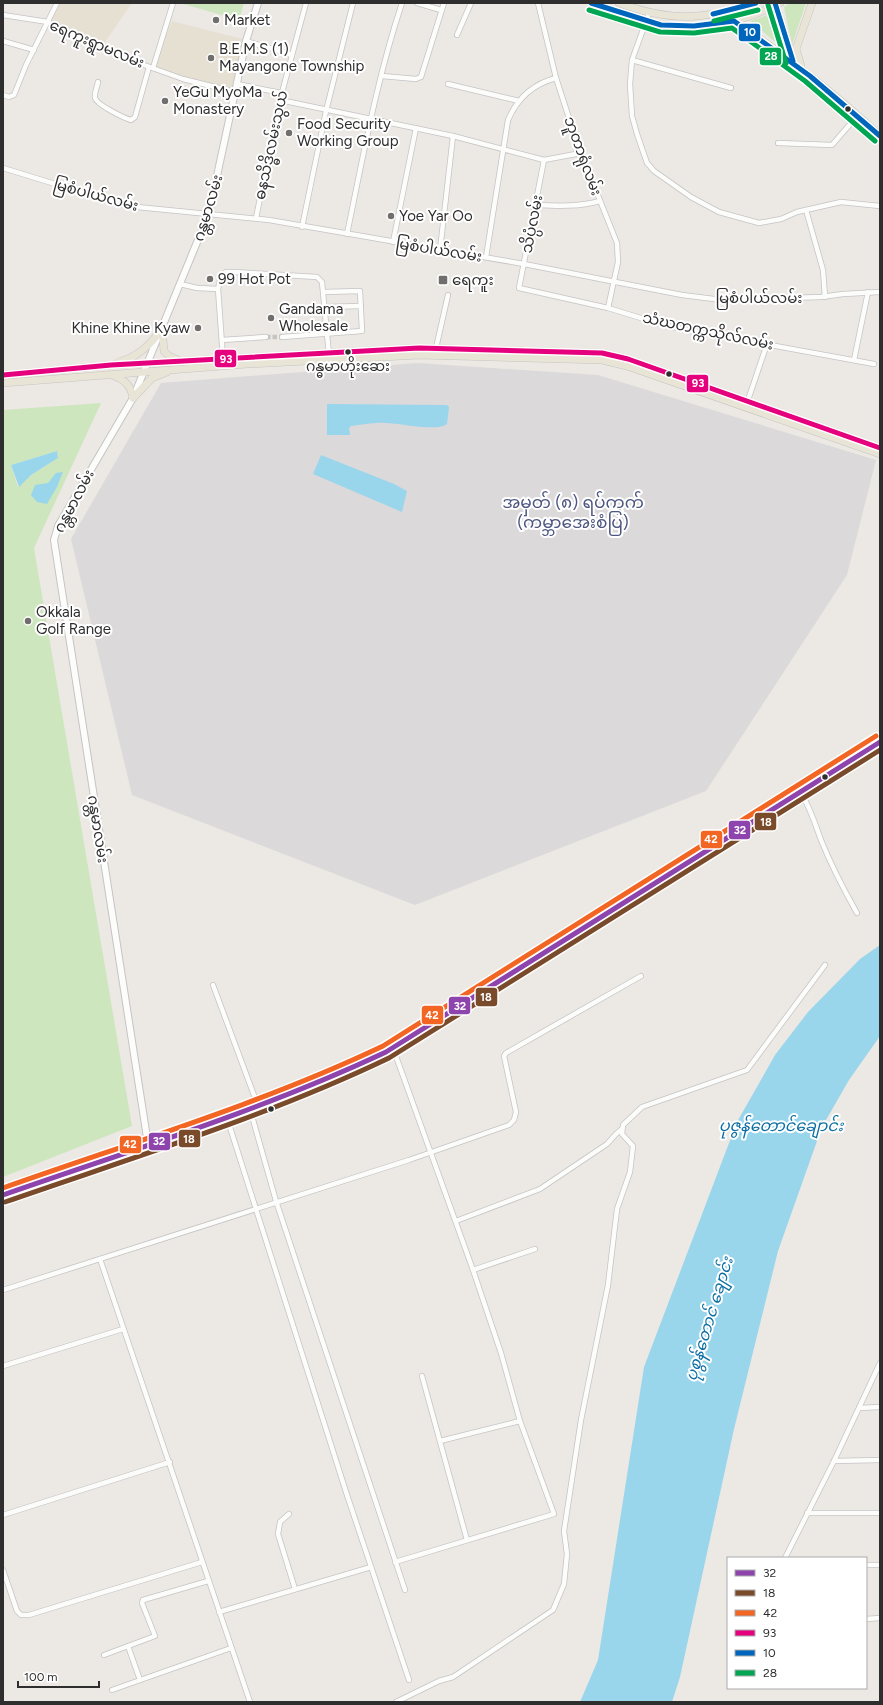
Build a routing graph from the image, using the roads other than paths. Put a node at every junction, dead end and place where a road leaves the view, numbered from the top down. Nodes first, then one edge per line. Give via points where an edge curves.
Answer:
1 (57, 3) edge
2 (174, 3) edge
3 (258, 3) edge
4 (306, 3) edge
5 (353, 3) edge
6 (402, 3) edge
7 (417, 3) edge
8 (444, 3) edge
9 (471, 3) edge
10 (538, 3) edge
11 (591, 3) edge
12 (619, 3) edge
13 (756, 3) edge
14 (812, 3) edge
15 (777, 4) edge
16 (605, 5) edge
17 (441, 10) junction
18 (649, 13) junction
19 (3, 15) edge
20 (646, 21) junction
21 (734, 21) junction
22 (48, 22) junction
23 (457, 35) dead end
24 (3, 41) edge
25 (246, 41) junction
26 (34, 50) junction
27 (292, 55) junction
28 (632, 60) junction
29 (793, 61) junction
30 (151, 67) junction
31 (802, 68) junction
32 (382, 76) junction
33 (556, 78) junction
34 (98, 82) dead end
35 (237, 84) junction
36 (448, 84) dead end
37 (731, 88) dead end
38 (235, 92) junction
39 (281, 92) junction
40 (3, 95) edge
41 (280, 100) junction
42 (519, 101) junction
43 (326, 111) junction
44 (858, 115) junction
45 (371, 120) junction
46 (416, 128) junction
47 (453, 136) junction
48 (880, 136) edge
49 (778, 143) dead end
50 (502, 149) junction
51 (581, 153) junction
52 (544, 160) junction
53 (3, 168) edge
54 (600, 201) junction
55 (535, 205) junction
56 (880, 206) edge
57 (806, 210) junction
58 (209, 213) junction
59 (256, 218) junction
60 (302, 227) junction
61 (347, 234) junction
62 (393, 242) junction
63 (440, 250) junction
64 (486, 257) junction
65 (524, 264) junction
66 (614, 282) junction
67 (180, 284) junction
68 (519, 288) joint
69 (218, 289) junction
70 (324, 292) junction
71 (868, 292) junction
72 (880, 292) edge
73 (448, 295) dead end
74 (825, 296) junction
75 (361, 306) junction
76 (324, 307) junction
77 (608, 308) junction
78 (162, 328) junction
79 (326, 334) junction
80 (282, 336) tunnel mouth
81 (266, 337) tunnel mouth
82 (222, 340) junction
83 (768, 344) junction
84 (436, 348) junction
85 (329, 355) junction
86 (223, 358) junction
87 (854, 360) junction
88 (180, 361) junction
89 (148, 363) junction
90 (874, 364) dead end
91 (111, 365) junction
92 (176, 369) junction
93 (145, 371) junction
94 (105, 374) junction
95 (3, 375) edge
96 (3, 383) edge
97 (133, 398) junction
98 (747, 404) junction
99 (880, 448) edge
100 (880, 454) edge
101 (880, 742) edge
102 (800, 791) junction
103 (857, 913) dead end
104 (826, 964) dead end
105 (641, 976) dead end
106 (213, 985) dead end
107 (393, 1048) junction
108 (258, 1106) junction
109 (250, 1109) junction
110 (227, 1118) junction
111 (622, 1129) junction
112 (148, 1144) junction
113 (430, 1152) junction
114 (3, 1195) edge
115 (276, 1201) junction
116 (256, 1208) junction
117 (456, 1221) junction
118 (535, 1249) dead end
119 (100, 1259) junction
120 (474, 1270) junction
121 (3, 1290) edge
122 (122, 1329) junction
123 (880, 1363) edge
124 (3, 1366) edge
125 (422, 1376) dead end
126 (880, 1407) edge
127 (859, 1408) junction
128 (520, 1421) junction
129 (440, 1441) junction
130 (880, 1460) edge
131 (834, 1461) junction
132 (170, 1462) junction
133 (807, 1513) junction
134 (880, 1513) edge
135 (289, 1514) dead end
136 (3, 1515) edge
137 (467, 1540) junction
138 (785, 1557) edge
139 (202, 1562) junction
140 (395, 1562) junction
141 (867, 1565) edge
142 (880, 1565) edge
143 (371, 1567) junction
144 (3, 1570) edge
145 (208, 1581) junction
146 (295, 1589) junction
147 (405, 1590) dead end
148 (219, 1612) junction
149 (880, 1618) edge
150 (867, 1619) edge
151 (128, 1646) junction
152 (230, 1648) junction
153 (104, 1655) dead end
154 (140, 1680) junction
155 (409, 1680) dead end
156 (112, 1690) dead end
157 (250, 1702) edge
158 (396, 1702) edge

1 - 22 street
2 - 30 street
3 - 25 main road, ဂန္တမာလမ်း
4 - 27 street, ဓနသိဒ္ဓိလမ်းသွယ်
5 - 43 street
6 - 32 street
7 - 17 street
8 - 17 street
9 - 23 street
10 - 33 street, ဘူတာရုံလမ်း
11 - 16 main road
12 - 18 main road
13 - 18 main road via 734,10 693,17 678,18
14 - 31 main road via 796,48
15 - 21 main road
15 - 29 main road
16 - 20 main road
17 - 32 street via 421,77 419,79
18 - 20 street
19 - 22 street, ရေကူးရွာမလမ်း
20 - 21 main road via 686,27
20 - 28 street
21 - 29 main road
22 - 26 street
22 - 30 street, ရေကူးရွာမလမ်း via 100,49
24 - 26 street
25 - 27 street
25 - 35 main road, ဂန္တမာလမ်း
26 - 40 street via 14,95
27 - 39 street, ဓနသိဒ္ဓိလမ်းသွယ်
28 - 37 street
28 - 57 street via 632,116 648,163 654,171 691,197 719,212 759,223 781,219
29 - 31 main road
30 - 34 street via 135,117 131,120 97,101 95,96
30 - 38 street, ရေကူးရွာမလမ်း via 183,79
31 - 44 main road
32 - 45 street
33 - 42 street via 539,83
33 - 51 street, ဘူတာရုံလမ်း
35 - 38 main road, ဂန္တမာလမ်း
35 - 39 street
36 - 42 street
38 - 58 main road, ဂန္တမာလမ်း
39 - 41 street, ဓနသိဒ္ဓိလမ်းသွယ်
41 - 43 street
41 - 59 street, ဓနသိဒ္ဓိလမ်းသွယ်
42 - 50 street via 508,120
43 - 45 street
43 - 60 street
44 - 48 main road
44 - 49 street via 832,145
45 - 46 street
45 - 61 street
46 - 47 street
46 - 62 street
47 - 50 street
47 - 63 street
50 - 52 street
50 - 64 street
51 - 52 street
51 - 54 street, ဘူတာရုံလမ်း
52 - 55 street, သိပ္ပံလမ်း
53 - 58 street, မြစံပါယ်လမ်း via 127,206
54 - 55 street via 564,207
54 - 66 street, ဘူတာရုံလမ်း via 617,243 618,262
55 - 65 street, သိပ္ပံလမ်း
56 - 57 street via 841,202
57 - 74 street via 822,270
58 - 59 street, မြစံပါယ်လမ်း
58 - 67 main road, ဂန္တမာလမ်း
59 - 60 street, မြစံပါယ်လမ်း
60 - 61 street, မြစံပါယ်လမ်း
61 - 62 street, မြစံပါယ်လမ်း
62 - 63 street, မြစံပါယ်လမ်း
63 - 64 street, မြစံပါယ်လမ်း
64 - 65 street, မြစံပါယ်လမ်း
65 - 66 street, မြစံပါယ်လမ်း
65 - 68 street, သိပ္ပံလမ်း
66 - 74 street, မြစံပါယ်လမ်း via 722,300
66 - 77 street, ဘူတာရုံလမ်း
67 - 69 street
67 - 78 main road, ဂန္တမာလမ်း
68 - 77 street, သံဃတက္ကသိုလ်လမ်း
69 - 70 street via 221,276 226,272 234,272 317,277 322,282
69 - 82 street
70 - 75 street via 360,291
70 - 76 street
71 - 72 street, မြစံပါယ်လမ်း
71 - 74 street, မြစံပါယ်လမ်း
71 - 87 street
73 - 84 street
75 - 76 street
75 - 79 street via 362,331
76 - 79 street
77 - 83 street, သံဃတက္ကသိုလ်လမ်း via 667,326
78 - 88 main road via 164,351
78 - 89 main road, ဂန္တမာလမ်း
78 - 91 main road via 151,344 142,351
79 - 80 street
79 - 85 street
81 - 82 street
82 - 86 street
83 - 87 street, သံဃတက္ကသိုလ်လမ်း
83 - 98 street
84 - 85 main road
84 - 98 main road via 602,353 628,359
85 - 86 main road
85 - 92 main road
85 - 98 main road via 602,360
86 - 88 main road
87 - 90 street, သံဃတက္ကသိုလ်လမ်း
88 - 89 main road
89 - 91 main road
89 - 93 main road, ဂန္တမာလမ်း
91 - 95 main road
92 - 93 main road
92 - 97 main road via 152,378
93 - 94 main road
93 - 97 main road, ဂန္တမာလမ်း
94 - 96 main road
94 - 97 main road via 127,383 132,389
97 - 112 main road, ဂန္တမာလမ်း via 58,526 54,540
98 - 99 main road
98 - 100 main road
101 - 102 main road
102 - 103 street via 809,806 844,890
102 - 107 main road
104 - 111 street via 747,1070 642,1107
105 - 113 street via 506,1053 504,1056 516,1112 512,1123
106 - 108 street
107 - 108 main road via 331,1078
107 - 113 street
108 - 109 main road
109 - 110 main road
109 - 115 street
110 - 112 main road
110 - 116 street
111 - 117 street via 606,1144 540,1189
111 - 158 street via 622,1134 633,1146 630,1172 617,1209 608,1285 581,1420 564,1531 567,1554 564,1584 553,1610 453,1677 439,1680
112 - 114 main road
113 - 115 street
113 - 117 street
115 - 116 street
115 - 140 street
116 - 119 street
116 - 143 street
117 - 120 street
118 - 120 street
119 - 121 street
119 - 122 street
120 - 128 street
122 - 124 street
122 - 132 street
123 - 127 street
125 - 129 street
126 - 127 street
127 - 131 street
128 - 129 street
128 - 137 street via 554,1514
129 - 137 street
130 - 131 street
131 - 133 street
132 - 136 street
132 - 139 street
133 - 134 street
133 - 138 street
135 - 146 street via 280,1522 278,1534
137 - 140 street
139 - 144 street via 21,1616
139 - 145 street
140 - 147 street
141 - 142 street
143 - 146 street
143 - 155 street
145 - 148 street
145 - 151 street via 143,1600 155,1636
146 - 148 street
148 - 152 street
149 - 150 street
151 - 153 street
151 - 154 street
152 - 154 street
152 - 157 street
154 - 156 street

